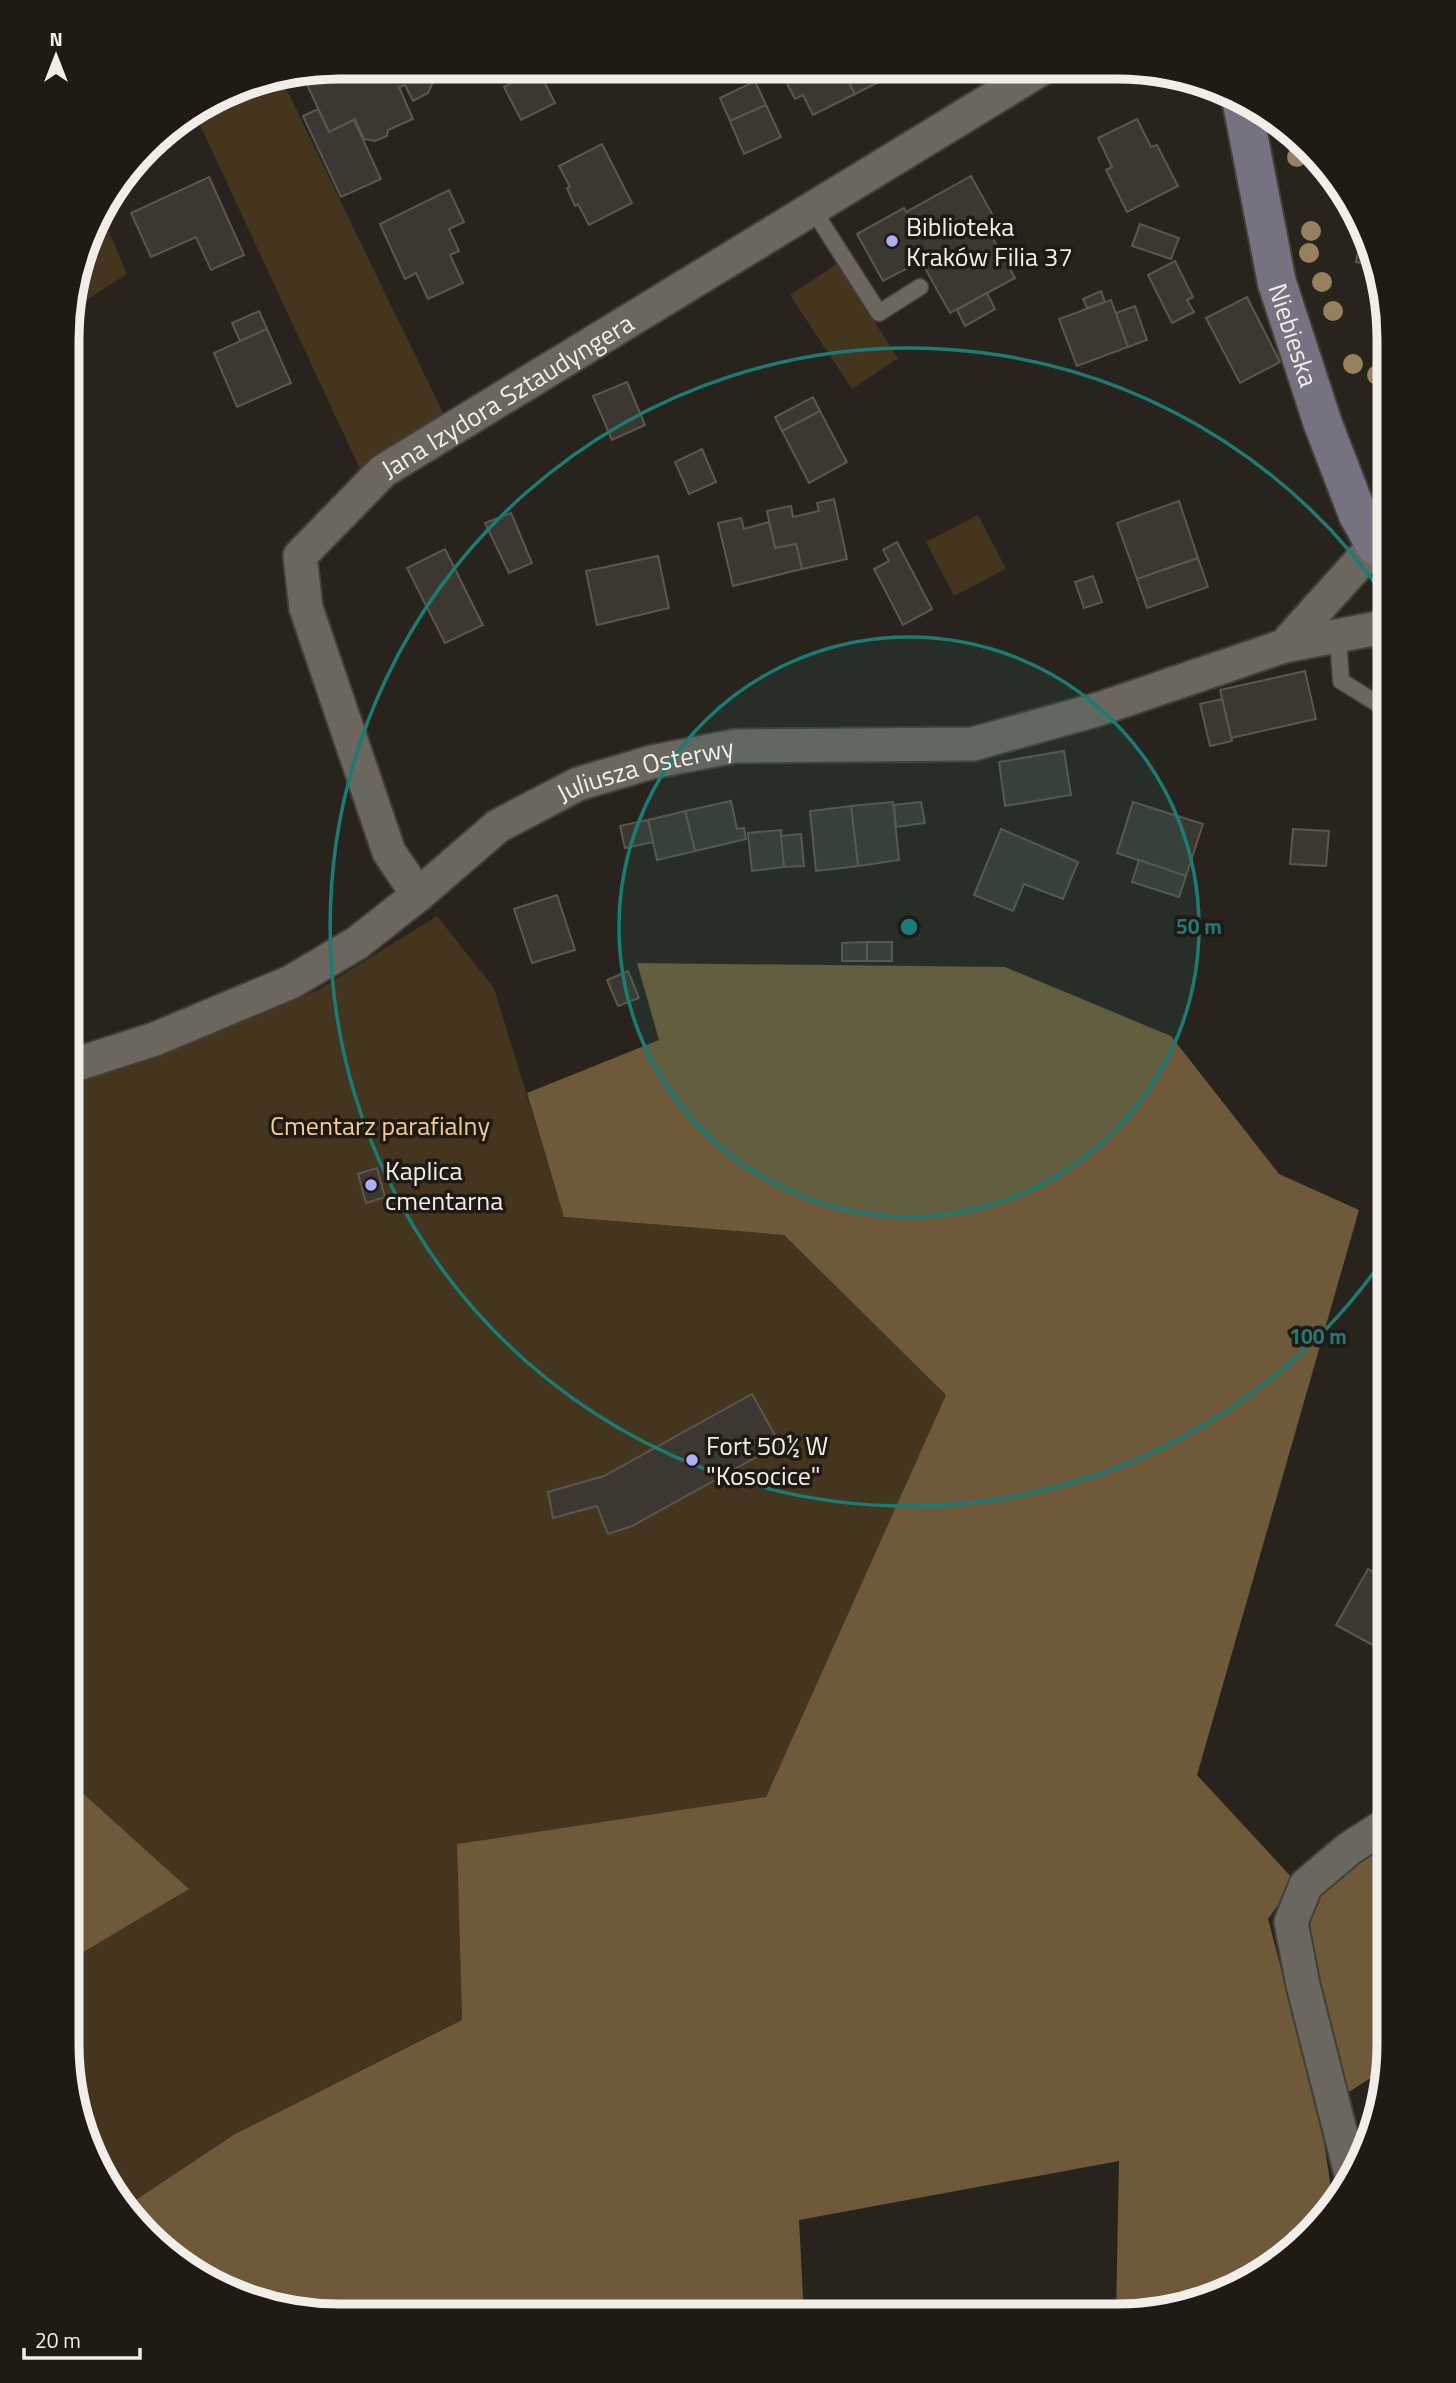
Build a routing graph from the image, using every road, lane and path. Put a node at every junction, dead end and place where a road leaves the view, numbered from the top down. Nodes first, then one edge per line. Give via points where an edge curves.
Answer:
1 (1025, 79) edge
2 (1244, 112) edge
3 (812, 208) junction
4 (920, 287) dead end
5 (1377, 542) edge
6 (1377, 554) edge
7 (1377, 628) edge
8 (1338, 635) junction
9 (1284, 646) junction
10 (1377, 703) edge
11 (418, 895) junction
12 (79, 1063) edge
13 (1377, 1831) edge
14 (1348, 2163) edge

1 - 3 street, Jana Izydora Sztaudyngera
2 - 5 street, Niebieska via 1277,283 1358,515
3 - 4 lane via 879,313
3 - 11 street, Jana Izydora Sztaudyngera via 383,471 300,556 306,608 389,852
6 - 9 street, Juliusza Osterwy
7 - 8 street, Juliusza Osterwy
8 - 9 street, Juliusza Osterwy
8 - 10 lane via 1340,681
9 - 11 street, Juliusza Osterwy via 1099,709 973,744 735,746 652,762 578,784 498,826
11 - 12 street, Juliusza Osterwy via 356,943 291,982 155,1039
13 - 14 street via 1306,1885 1291,1922

